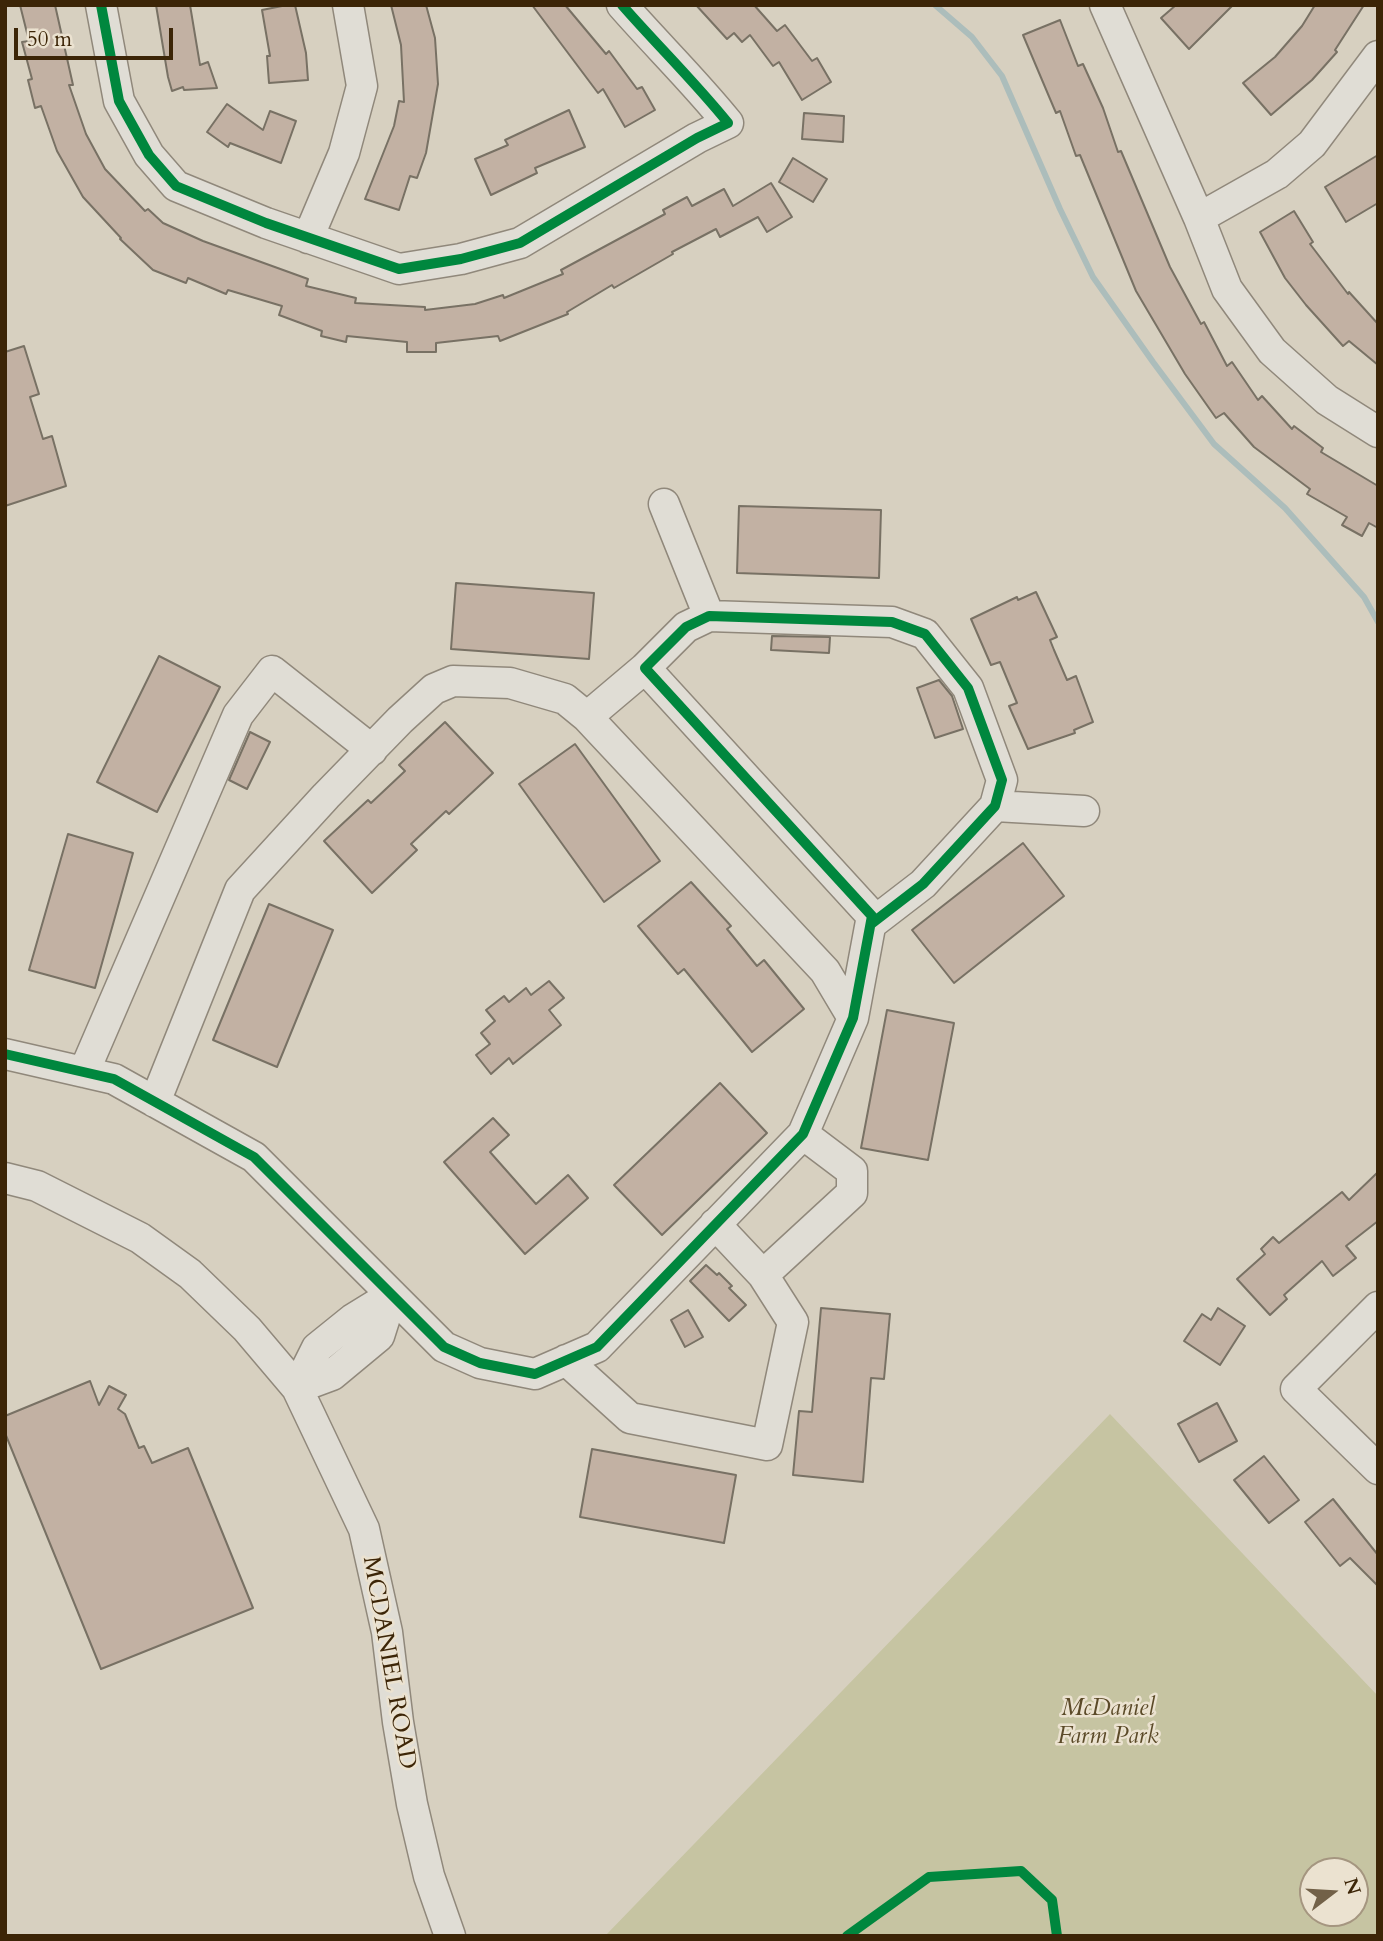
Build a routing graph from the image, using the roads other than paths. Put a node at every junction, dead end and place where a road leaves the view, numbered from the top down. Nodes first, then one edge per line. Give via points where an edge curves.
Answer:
1 (101, 5) edge
2 (348, 5) edge
3 (622, 5) edge
4 (1108, 7) edge
5 (1378, 56) edge
6 (1199, 218) junction
7 (308, 238) junction
8 (1378, 432) edge
9 (664, 505) dead end
10 (709, 617) junction
11 (645, 668) junction
12 (587, 717) junction
13 (372, 750) junction
14 (995, 806) junction
15 (1084, 811) dead end
16 (871, 924) junction
17 (853, 1018) junction
18 (5, 1054) edge
19 (84, 1072) junction
20 (155, 1101) junction
21 (803, 1134) junction
22 (5, 1178) edge
23 (715, 1224) junction
24 (763, 1275) junction
25 (392, 1295) junction
26 (1378, 1307) edge
27 (566, 1360) junction
28 (297, 1388) junction
29 (1378, 1469) edge
30 (450, 1936) edge

1 - 7 street via 119,101 149,155 176,186
2 - 7 street via 362,86 344,153
3 - 7 street via 728,123 520,243 485,253 399,269
4 - 6 street
5 - 6 street via 1312,144 1276,174
6 - 8 street via 1227,289 1272,351 1327,400
9 - 10 street
10 - 11 street via 686,627
10 - 14 street via 892,622 925,634 968,688 1002,780
11 - 12 street
11 - 16 street via 872,916
12 - 13 street via 565,699 510,683 453,681 434,689
12 - 17 street via 825,971
13 - 19 street via 272,671 238,715
13 - 20 street via 240,890
14 - 15 street
14 - 16 street via 923,884
16 - 17 street
17 - 21 street
18 - 19 street
19 - 20 street via 114,1079
20 - 25 street via 254,1157
21 - 23 street
21 - 24 street via 852,1171 852,1193
22 - 28 street, MCDANIEL ROAD via 37,1186 150,1245 190,1274 247,1329
23 - 24 street
23 - 27 street via 597,1347
24 - 27 street via 793,1322 767,1446 630,1418
25 - 27 street via 444,1347 480,1363 535,1374
25 - 28 street via 379,1336 332,1374
26 - 29 street via 1296,1389
28 - 30 street, MCDANIEL ROAD via 364,1529 387,1632 412,1804 429,1876

